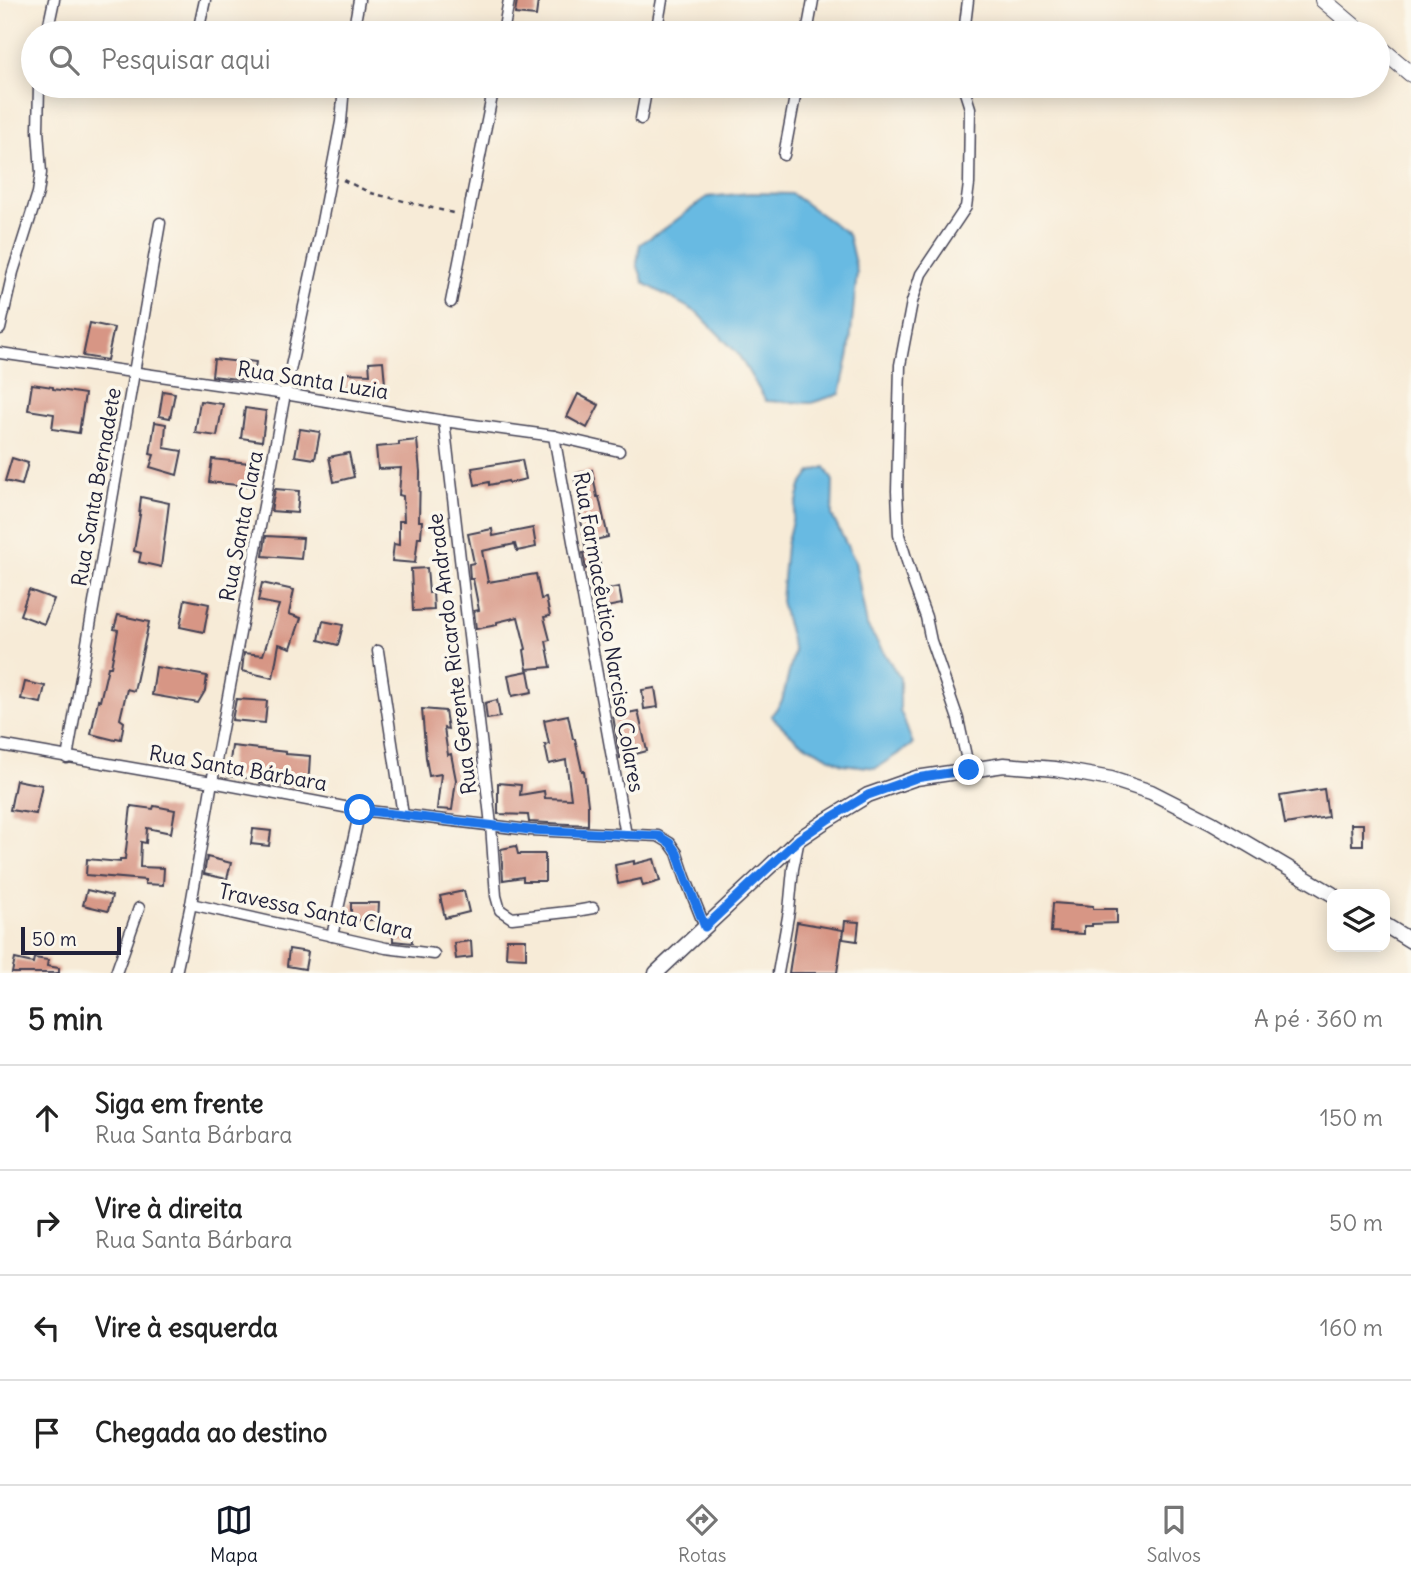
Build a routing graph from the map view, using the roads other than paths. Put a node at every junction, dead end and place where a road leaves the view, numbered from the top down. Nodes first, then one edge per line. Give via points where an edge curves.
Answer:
1 (54, 0) edge
2 (205, 0) edge
3 (359, 0) edge
4 (509, 0) edge
5 (662, 0) edge
6 (813, 0) edge
7 (968, 0) edge
8 (1323, 0) edge
9 (50, 21) edge
10 (200, 21) edge
11 (355, 21) edge
12 (505, 21) edge
13 (658, 21) edge
14 (809, 21) edge
15 (965, 21) edge
16 (1348, 21) edge
17 (1390, 56) edge
18 (1411, 74) edge
19 (39, 98) edge
20 (343, 98) edge
21 (492, 98) edge
22 (645, 98) edge
23 (795, 98) edge
24 (967, 98) edge
25 (641, 120) dead end
26 (784, 155) dead end
27 (160, 223) dead end
28 (451, 302) dead end
29 (0, 329) edge
30 (0, 353) edge
31 (135, 373) junction
32 (285, 394) junction
33 (443, 421) junction
34 (554, 436) junction
35 (620, 451) dead end
36 (378, 651) dead end
37 (0, 745) edge
38 (67, 758) junction
39 (969, 770) junction
40 (212, 782) junction
41 (360, 810) junction
42 (403, 815) junction
43 (491, 825) junction
44 (626, 835) junction
45 (799, 839) junction
46 (1327, 891) edge
47 (191, 904) junction
48 (139, 908) dead end
49 (593, 908) dead end
50 (705, 927) junction
51 (1390, 928) edge
52 (332, 936) junction
53 (1411, 941) edge
54 (434, 954) dead end
55 (116, 973) edge
56 (176, 973) edge
57 (656, 973) edge
58 (778, 973) edge

1 - 9 street
2 - 10 street
3 - 11 street
4 - 12 street
5 - 13 street
6 - 14 street
7 - 15 street
8 - 16 main road
17 - 18 main road
19 - 29 street via 38,193
20 - 32 street, Rua Santa Clara
21 - 28 street
22 - 25 street
23 - 26 street
24 - 39 street via 966,207 921,274 900,365 897,491 900,535 958,719
27 - 31 street, Rua Santa Bernadete
30 - 31 street, Rua Santa Luzia
31 - 32 street, Rua Santa Luzia
31 - 38 street, Rua Santa Bernadete
32 - 33 street, Rua Santa Luzia
32 - 40 street, Rua Santa Clara
33 - 34 street, Rua Santa Luzia
33 - 43 street, Rua Gerente Ricardo Andrade
34 - 35 street, Rua Santa Luzia
34 - 44 street, Rua Farmacêutico Narciso Colares
36 - 42 street
37 - 38 street, Rua Santa Bárbara
38 - 40 street, Rua Santa Bárbara
39 - 45 street via 916,778 868,795
39 - 46 street via 1004,765 1055,769 1151,792
40 - 41 street, Rua Santa Bárbara
40 - 47 street, Rua Santa Clara
41 - 42 street, Rua Santa Bárbara
41 - 52 street
42 - 43 street, Rua Santa Bárbara
43 - 44 street, Rua Santa Bárbara
43 - 49 street, Rua Gerente Ricardo Andrade via 500,910 512,918
44 - 50 street, Rua Santa Bárbara via 659,836 670,843
45 - 50 street
45 - 58 street
47 - 52 street, Travessa Santa Clara
47 - 56 street, Rua Santa Clara
48 - 55 street
50 - 57 street
51 - 53 street
52 - 54 street, Travessa Santa Clara

